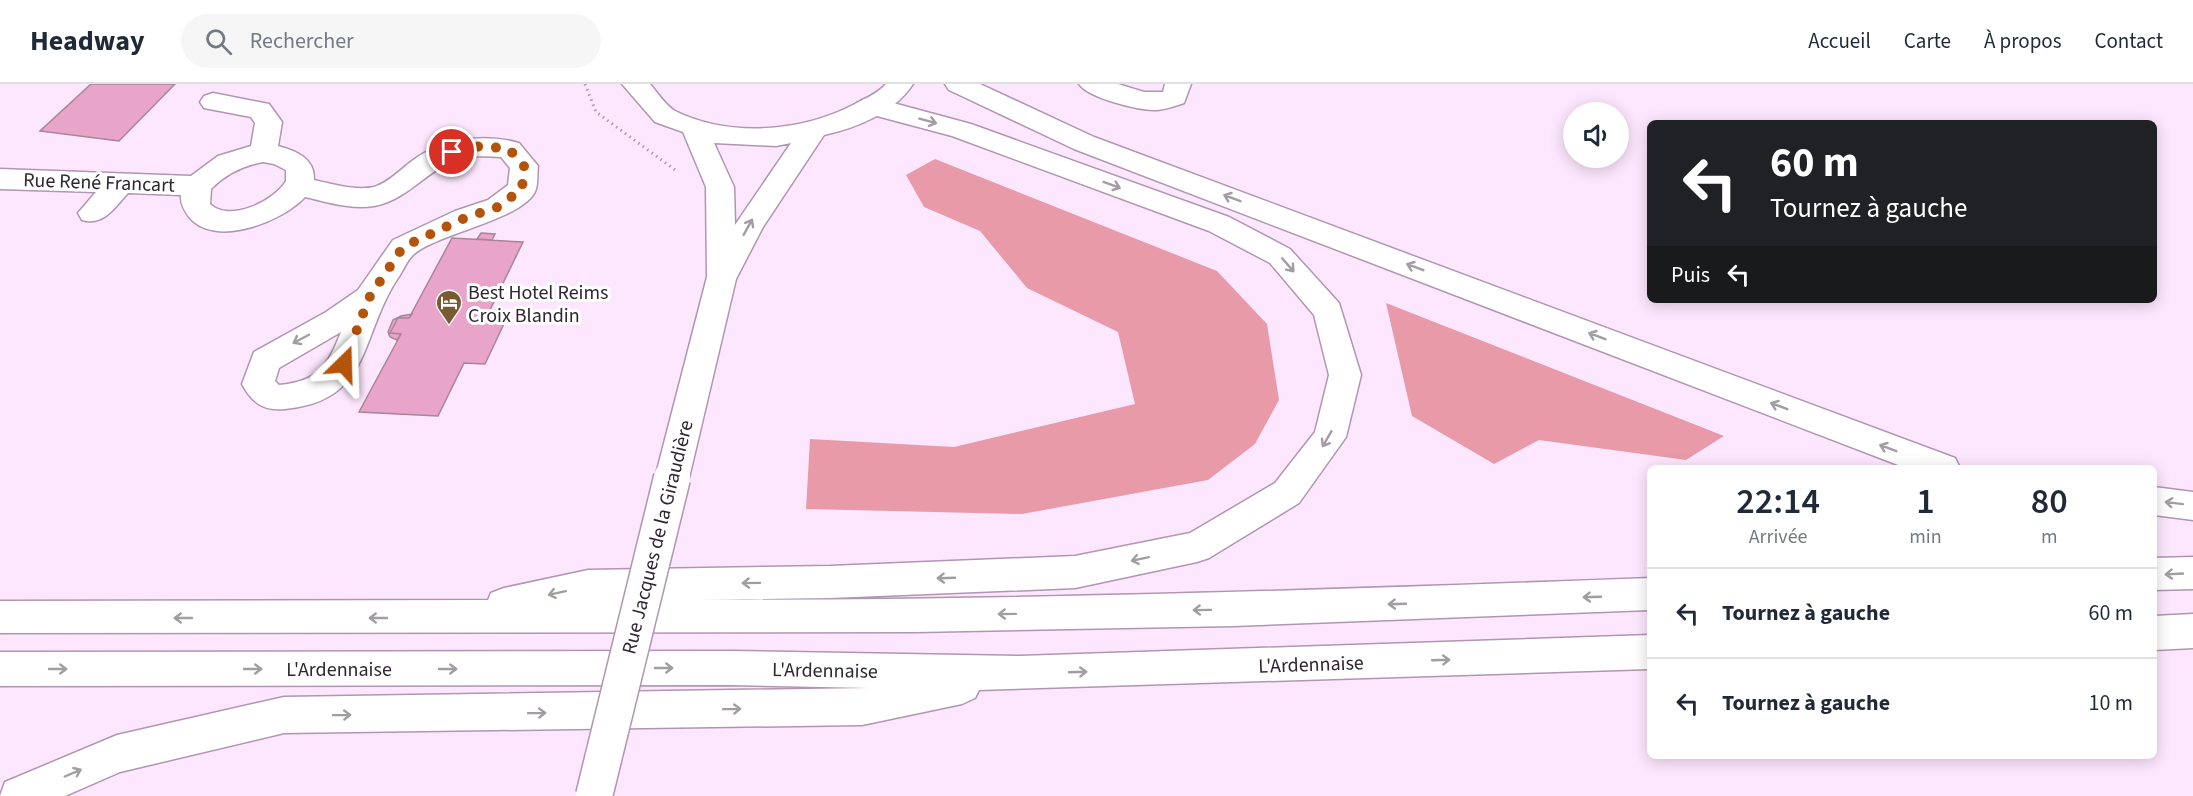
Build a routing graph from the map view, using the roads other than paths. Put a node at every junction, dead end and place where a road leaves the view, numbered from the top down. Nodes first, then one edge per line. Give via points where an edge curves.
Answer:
1 (635, 84) edge
2 (900, 84) edge
3 (958, 84) edge
4 (1092, 84) edge
5 (1178, 84) edge
6 (213, 102) dead end
7 (871, 106) junction
8 (694, 127) junction
9 (815, 128) junction
10 (263, 153) junction
11 (0, 179) edge
12 (120, 184) junction
13 (199, 186) junction
14 (298, 186) junction
15 (92, 213) dead end
16 (721, 279) junction
17 (369, 298) dead end
18 (1934, 465) edge
19 (2157, 501) edge
20 (2193, 506) edge
21 (2193, 573) edge
22 (2157, 574) edge
23 (1647, 594) edge
24 (0, 617) edge
25 (436, 618) junction
26 (2193, 631) edge
27 (2157, 633) edge
28 (1647, 652) edge
29 (0, 669) edge
30 (1020, 674) junction
31 (19, 796) edge
32 (594, 796) edge

1 - 8 main road via 664,116
2 - 7 main road via 889,97
18 -> 3 main road via 1084,143
4 - 5 main road via 1149,102 1175,97
6 - 10 main road via 260,110 269,122
7 - 9 main road via 840,123
7 -> 25 main road via 961,130 1051,162 1219,224 1280,256 1328,310 1345,375 1330,437 1287,493 1197,547 1075,572 588,586
8 - 9 main road via 715,134 776,137
8 - 16 main road via 720,187
16 -> 9 main road via 750,223
10 - 13 main road, Rue René Francart via 226,163
10 - 14 main road, Rue René Francart via 292,158 299,165
11 - 12 main road, Rue René Francart
12 - 13 main road, Rue René Francart
12 - 15 main road
13 - 14 main road, Rue René Francart via 195,196 201,214 227,221 269,210
14 - 17 main road via 378,196 404,183 435,159 481,146 509,149 524,166 522,189 498,207 403,247
16 - 32 main road, Rue Jacques de la Giraudière, bridge
20 -> 19 main road
21 -> 22 main road
23 -> 25 main road via 1234,610
25 -> 24 main road
26 - 27 main road
30 -> 28 main road, L'Ardennaise
29 -> 30 main road, L'Ardennaise via 732,668
31 -> 30 main road via 117,754 284,715 862,707

